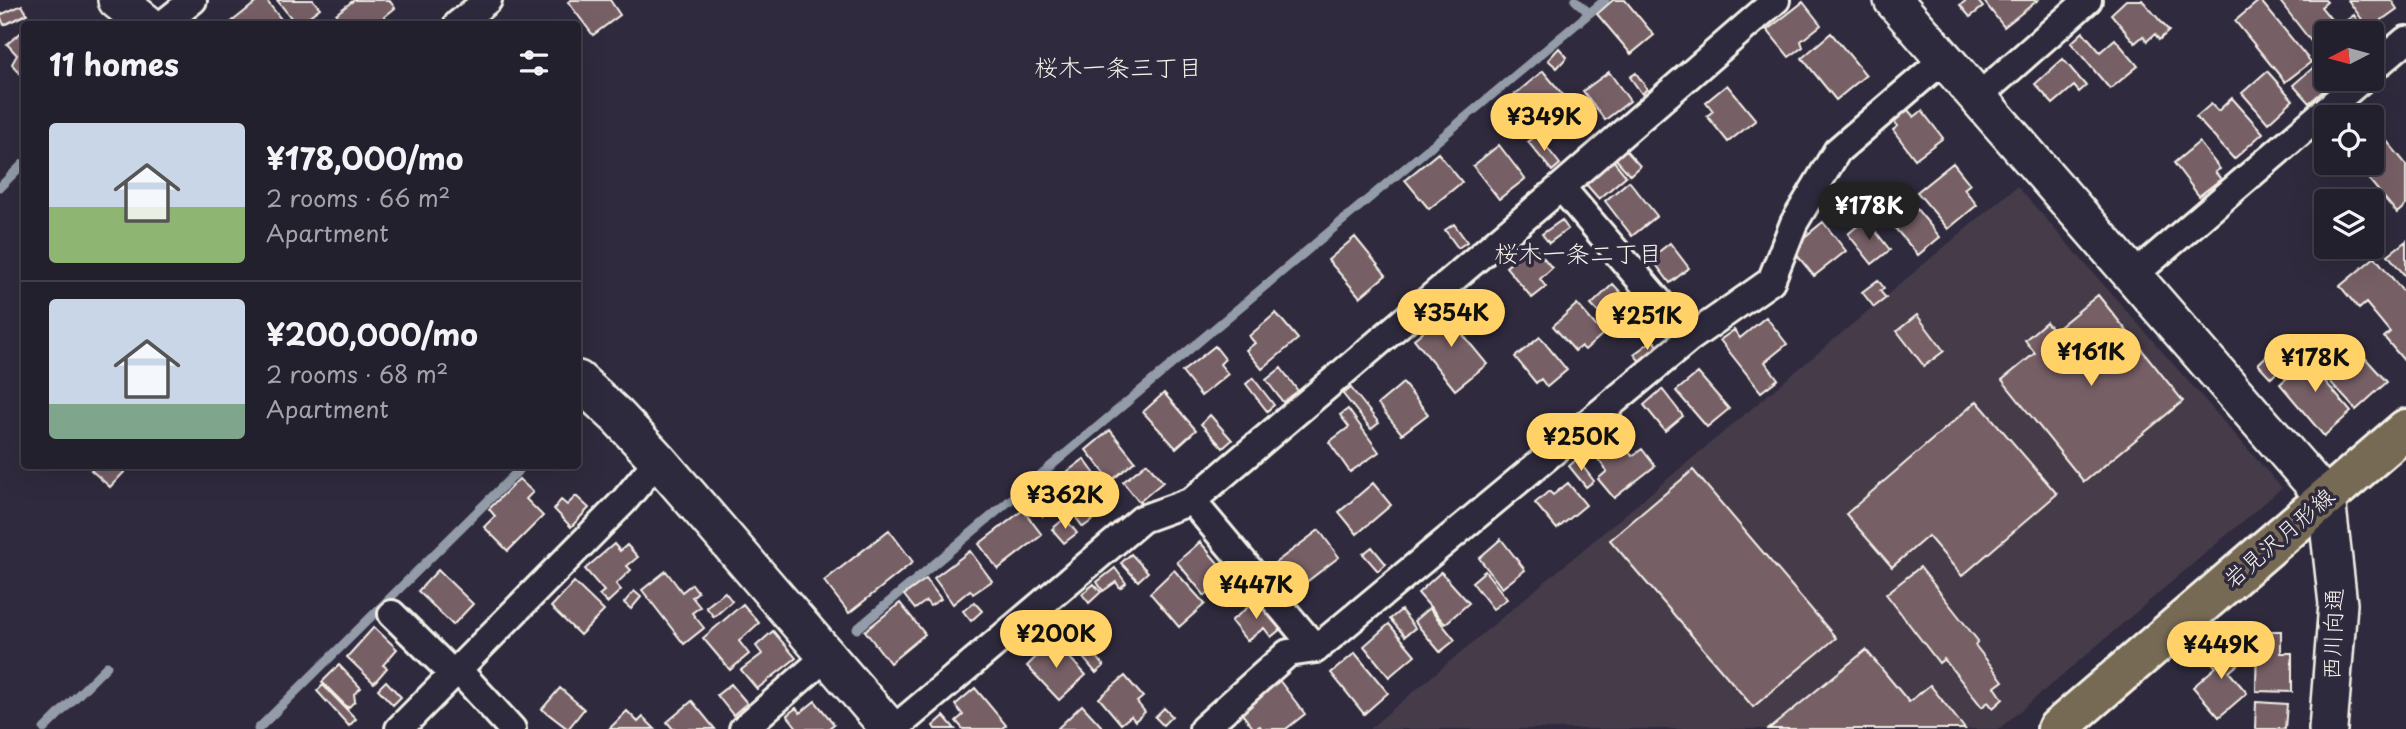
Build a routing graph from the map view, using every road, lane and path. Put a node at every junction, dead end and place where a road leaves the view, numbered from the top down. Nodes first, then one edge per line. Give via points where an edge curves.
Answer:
1 (117, 0) edge
2 (193, 0) edge
3 (488, 0) edge
4 (1776, 0) edge
5 (1893, 0) edge
6 (2088, 0) edge
7 (143, 21) edge
8 (167, 21) edge
9 (462, 21) edge
10 (2406, 40) edge
11 (1944, 59) junction
12 (2384, 59) edge
13 (2347, 91) edge
14 (1978, 97) junction
15 (1561, 187) junction
16 (2133, 276) junction
17 (1690, 338) junction
18 (581, 383) edge
19 (2406, 429) edge
20 (658, 460) junction
21 (2326, 498) junction
22 (1192, 501) junction
23 (392, 614) dead end
24 (1316, 649) junction
25 (828, 655) junction
26 (456, 673) junction
27 (399, 729) edge
28 (512, 729) edge
29 (743, 729) edge
30 (892, 729) edge
31 (1202, 729) edge
32 (2057, 729) edge
33 (2328, 729) edge

1 - 7 street
2 - 8 street
3 - 9 street
4 - 15 street
5 - 11 street
6 - 14 street
10 - 12 street
11 - 14 street
11 - 17 street via 1837,151 1794,223 1770,281
13 - 16 street
14 - 16 street
15 - 17 street
15 - 22 street
16 - 21 street
17 - 24 street
18 - 20 street
19 - 21 main road, 岩見沢月形線
20 - 25 street
20 - 26 street via 624,501
21 - 32 main road, 岩見沢月形線
21 - 33 street, 西川向通 via 2338,604
22 - 24 street
22 - 30 street via 1142,519
23 - 26 street
24 - 31 street via 1288,653
25 - 29 street
25 - 30 street
26 - 27 street
26 - 28 street

